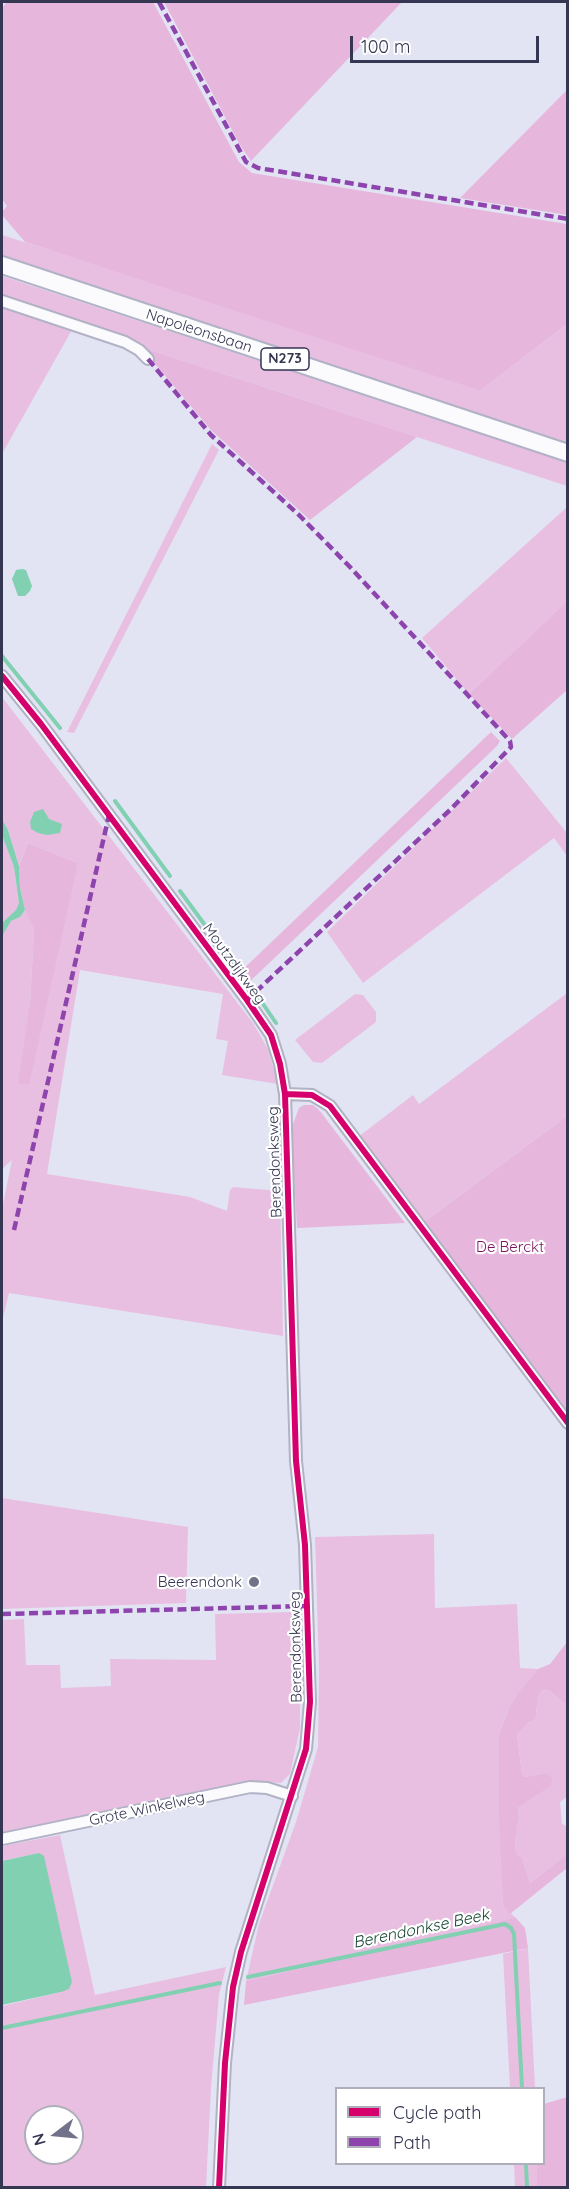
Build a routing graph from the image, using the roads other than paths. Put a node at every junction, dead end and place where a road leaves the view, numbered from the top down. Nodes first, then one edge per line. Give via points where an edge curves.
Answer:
1 (2, 266) edge
2 (2, 301) edge
3 (148, 359) dead end
4 (567, 453) edge
5 (2, 676) edge
6 (285, 1094) junction
7 (567, 1423) edge
8 (292, 1796) junction
9 (2, 1839) edge
10 (219, 2187) edge

1 - 4 main road, Napoleonsbaan / N273
2 - 3 street via 125,342
5 - 6 street, Moutzdijkweg via 271,1035
6 - 7 street via 312,1095 330,1106
6 - 8 street, Berendonksweg via 296,1461 305,1545 310,1702 306,1749
8 - 9 street, Grote Winkelweg via 250,1787
8 - 10 street, Berendonksweg via 233,1988

